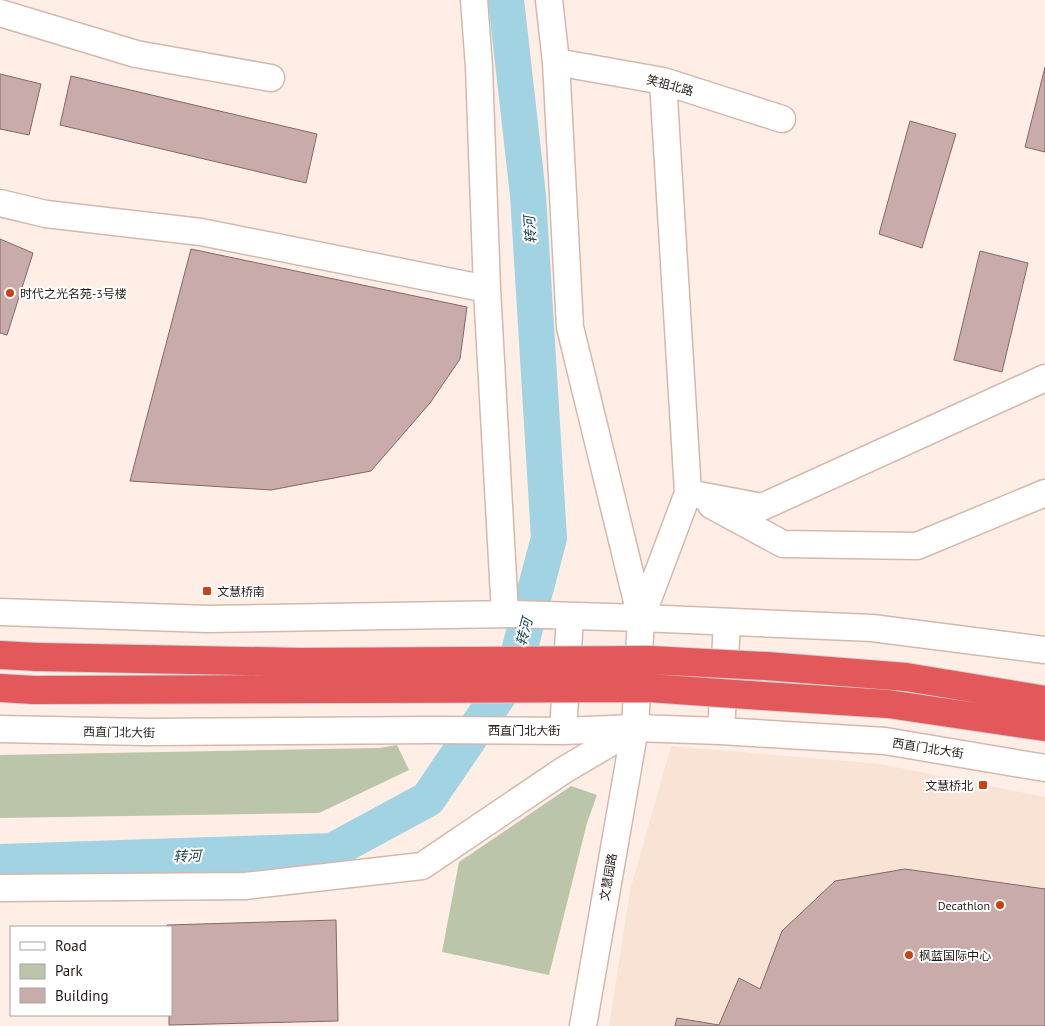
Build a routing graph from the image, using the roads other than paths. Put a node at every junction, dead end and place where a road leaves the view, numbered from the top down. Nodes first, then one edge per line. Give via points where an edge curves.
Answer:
1 (474, 0) edge
2 (549, 0) edge
3 (0, 13) edge
4 (556, 62) junction
5 (270, 78) dead end
6 (663, 81) junction
7 (782, 119) dead end
8 (0, 203) edge
9 (487, 290) junction
10 (1045, 378) edge
11 (688, 493) junction
12 (1045, 493) edge
13 (0, 612) edge
14 (509, 614) junction
15 (575, 617) junction
16 (641, 618) junction
17 (728, 623) junction
18 (1045, 650) edge
19 (0, 655) edge
20 (0, 688) edge
21 (1045, 700) edge
22 (1045, 727) edge
23 (635, 728) junction
24 (0, 729) edge
25 (553, 731) junction
26 (721, 731) junction
27 (1045, 768) edge
28 (0, 888) edge
29 (583, 1026) edge

1 - 9 street
2 - 4 street
3 - 5 street via 136,54
4 - 6 street, 笑祖北路
4 - 16 street via 570,327
6 - 7 street, 笑祖北路
6 - 11 street
8 - 9 street via 46,214 201,232
9 - 14 street
10 - 11 street via 762,507
11 - 12 street via 783,544 917,546
11 - 16 street
13 - 14 street via 208,619
14 - 15 street
15 - 16 street
15 - 25 street
16 - 17 street
16 - 23 street, 文慧园路
17 - 18 street via 872,628
17 - 26 street
19 - 21 highway, bridge via 300,662 650,660 906,678
20 - 22 highway, bridge via 649,688 888,704
23 - 25 street, 西直门北大街
23 - 26 street, 西直门北大街
23 - 28 street via 564,770 422,866 245,886
23 - 29 street, 文慧园路
24 - 25 street, 西直门北大街
26 - 27 street, 西直门北大街 via 884,741

